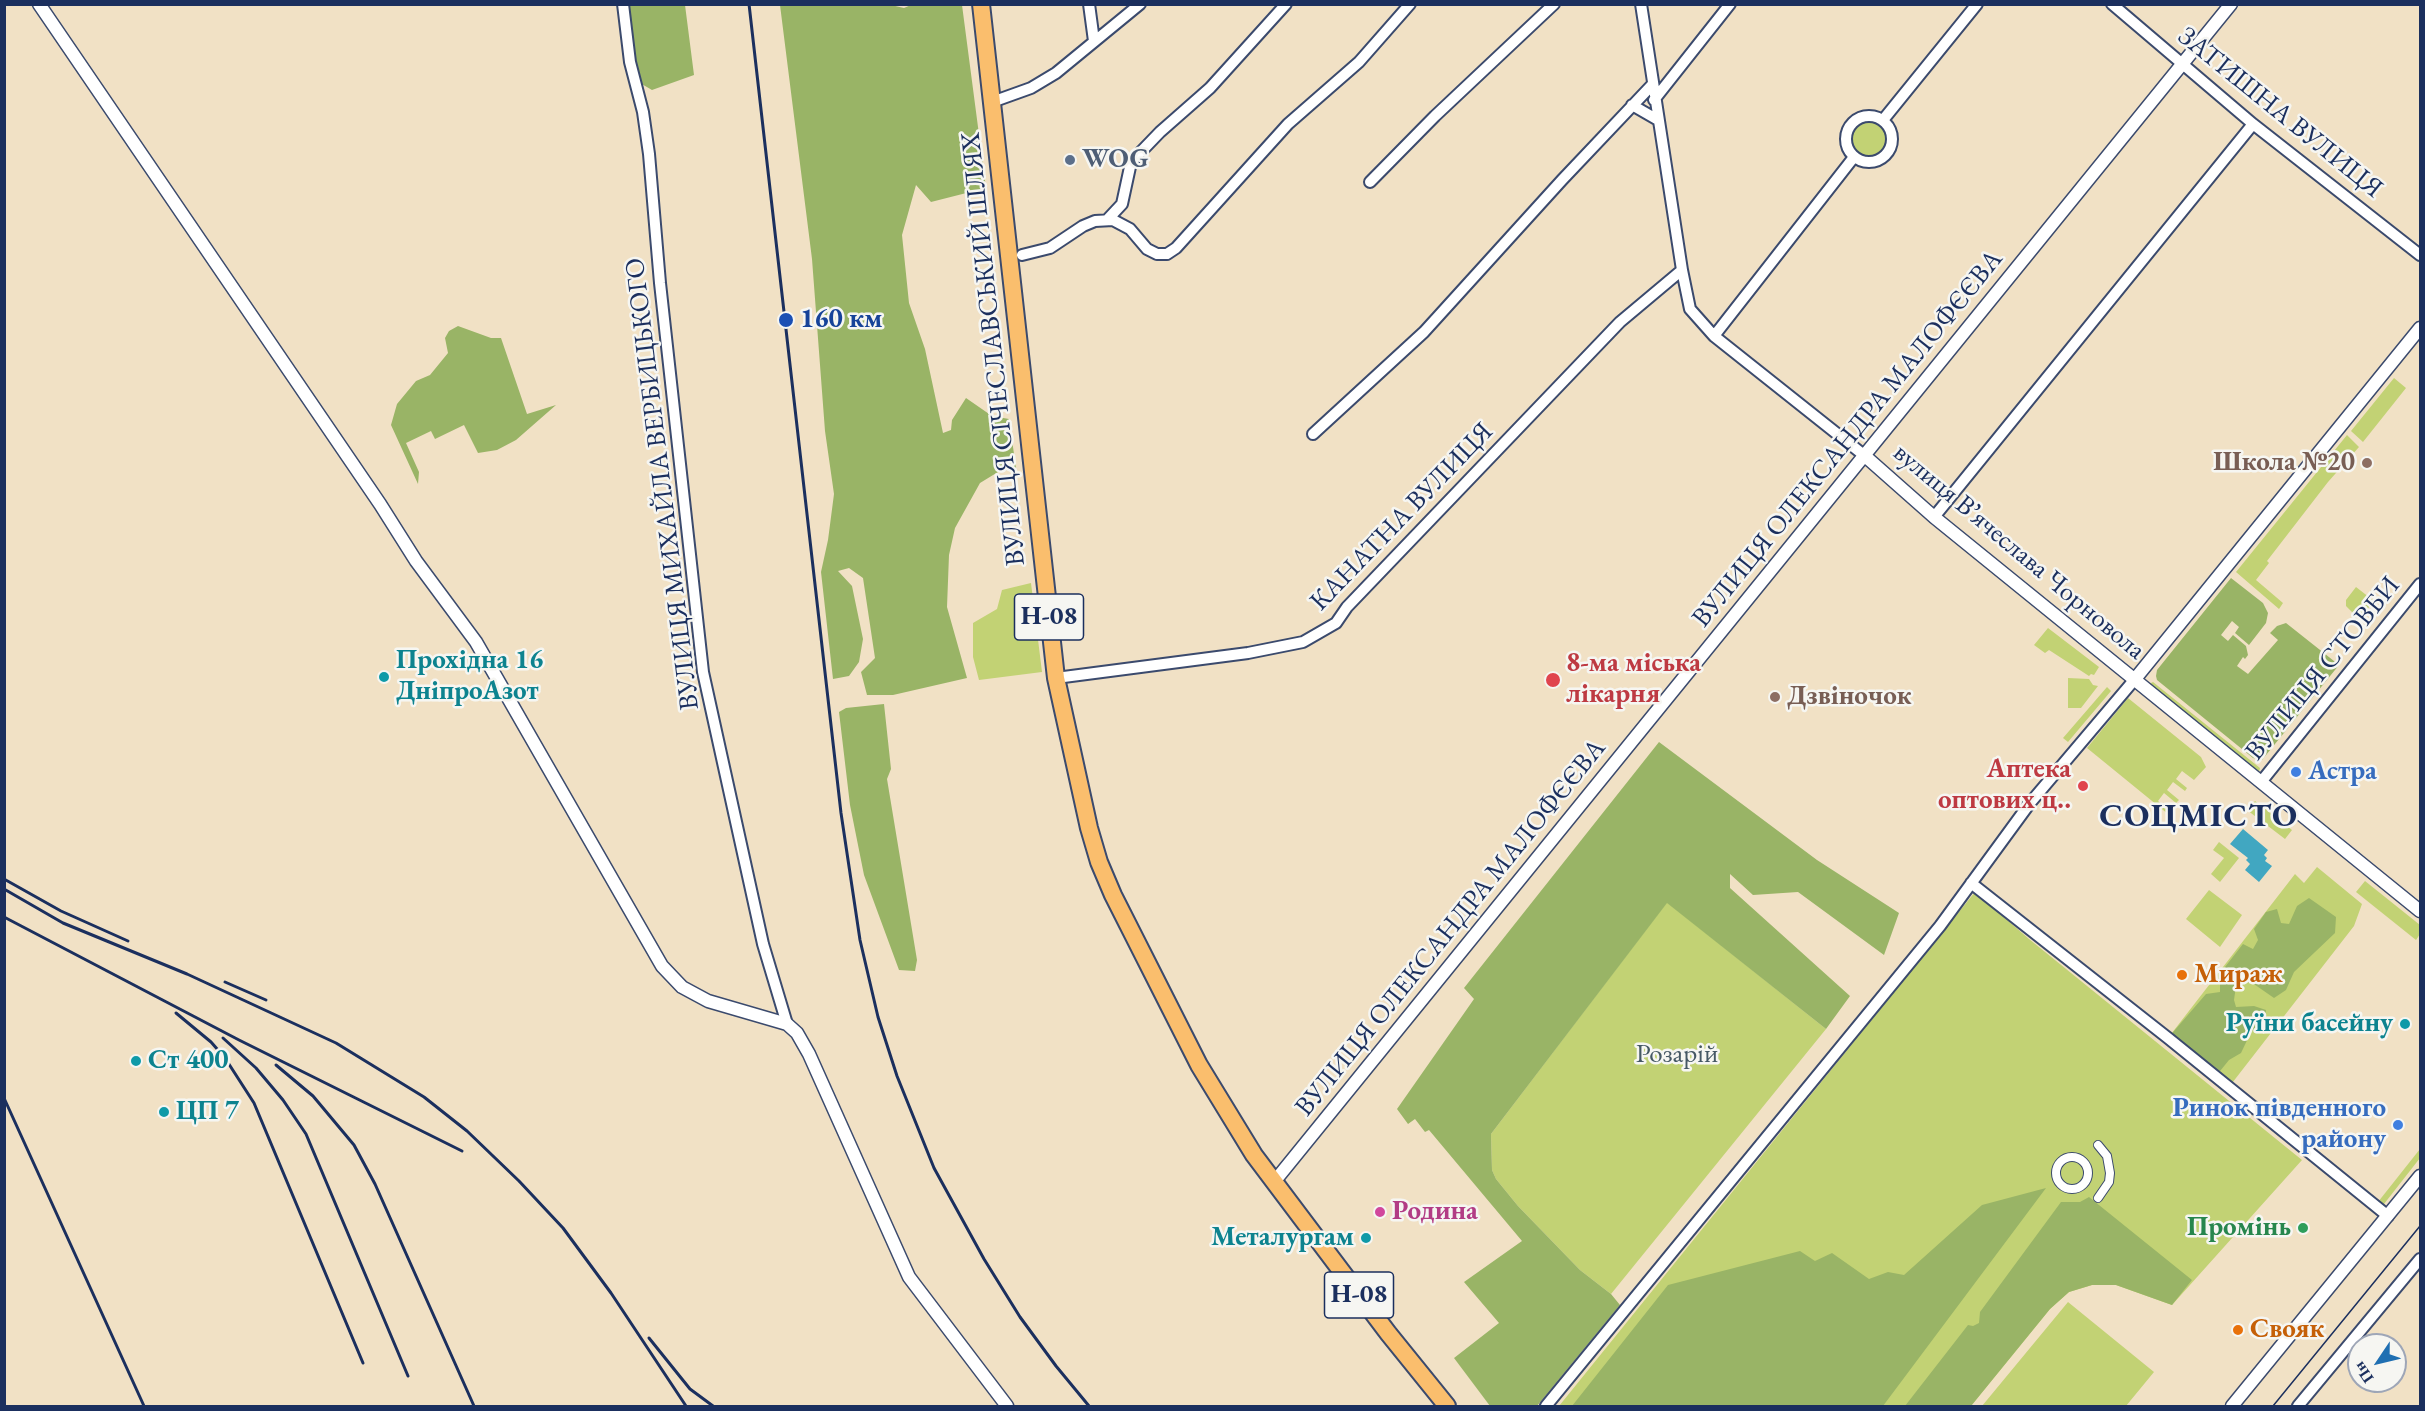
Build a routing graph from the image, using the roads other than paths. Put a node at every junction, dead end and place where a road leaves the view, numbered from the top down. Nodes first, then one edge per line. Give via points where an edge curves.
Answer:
1 (39, 4) edge
2 (623, 4) edge
3 (981, 4) edge
4 (1089, 4) edge
5 (1140, 4) edge
6 (1286, 4) edge
7 (1410, 4) edge
8 (1554, 4) edge
9 (1641, 4) edge
10 (1730, 4) edge
11 (1977, 4) edge
12 (2112, 4) edge
13 (2231, 4) edge
14 (1094, 41) junction
15 (2182, 64) junction
16 (1652, 85) junction
17 (1654, 100) junction
18 (992, 102) junction
19 (1632, 105) junction
20 (1658, 120) junction
21 (1883, 120) junction
22 (2253, 124) junction
23 (1854, 157) junction
24 (1370, 182) dead end
25 (1107, 220) junction
26 (1022, 255) dead end
27 (2421, 255) edge
28 (1682, 270) junction
29 (2421, 328) edge
30 (1714, 336) junction
31 (1313, 434) dead end
32 (1865, 456) junction
33 (1934, 517) junction
34 (2421, 584) edge
35 (1056, 678) junction
36 (2135, 679) junction
37 (2261, 782) junction
38 (1971, 883) junction
39 (2421, 911) edge
40 (787, 1023) junction
41 (2098, 1145) dead end
42 (2086, 1164) joint
43 (2421, 1176) edge
44 (1274, 1182) junction
45 (2098, 1198) dead end
46 (2388, 1216) junction
47 (2421, 1259) edge
48 (1007, 1407) edge
49 (1447, 1407) edge
50 (1546, 1407) edge
51 (2232, 1407) edge
52 (2298, 1407) edge

1 - 40 street via 416,561 476,642 662,966 682,987 708,1001
2 - 40 street, ВУЛИЦЯ МИХАЙЛА ВЕРБИЦЬКОГО via 630,62 649,154 703,672 764,944
3 - 18 main road, ВУЛИЦЯ СІЧЕСЛАВСЬКИЙ ШЛЯХ / Н-08
4 - 14 street
5 - 14 street
6 - 25 street via 1210,88 1134,159 1122,204
7 - 25 street via 1359,62 1288,124 1176,248 1167,254 1157,254 1122,223
8 - 24 street
9 - 16 street, вулиця Вʼячеслава Чорновола
10 - 17 street
11 - 21 street
12 - 15 street, ЗАТИШНА ВУЛИЦЯ
13 - 15 street, ВУЛИЦЯ ОЛЕКСАНДРА МАЛОФЄЄВА
14 - 18 street via 1056,73
15 - 22 street, ЗАТИШНА ВУЛИЦЯ
15 - 32 street, ВУЛИЦЯ ОЛЕКСАНДРА МАЛОФЄЄВА
16 - 17 street, вулиця Вʼячеслава Чорновола
16 - 19 street
17 - 20 street, вулиця Вʼячеслава Чорновола
18 - 35 main road, ВУЛИЦЯ СІЧЕСЛАВСЬКИЙ ШЛЯХ / Н-08
19 - 20 street
19 - 31 street via 1424,332
20 - 28 street, вулиця Вʼячеслава Чорновола
21 - 23 street via 1868,116 1853,122 1846,144
21 - 23 street via 1893,139 1888,153 1875,162
22 - 27 street, ЗАТИШНА ВУЛИЦЯ
22 - 33 street
23 - 30 street
25 - 26 street via 1083,226 1050,248
28 - 30 street, вулиця Вʼячеслава Чорновола via 1690,309
28 - 35 street, КАНАТНА ВУЛИЦЯ via 1620,322 1336,623 1303,642 1248,653
29 - 36 street
30 - 32 street, вулиця Вʼячеслава Чорновола
32 - 33 street, вулиця Вʼячеслава Чорновола
32 - 44 street, ВУЛИЦЯ ОЛЕКСАНДРА МАЛОФЄЄВА
33 - 36 street, вулиця Вʼячеслава Чорновола
34 - 37 street, ВУЛИЦЯ СТОВБИ
35 - 44 main road, ВУЛИЦЯ СІЧЕСЛАВСЬКИЙ ШЛЯХ / Н-08 via 1089,828 1113,895 1199,1065
36 - 37 street, вулиця Вʼячеслава Чорновола
36 - 38 street via 2030,803
37 - 39 street, вулиця Вʼячеслава Чорновола
38 - 46 street
38 - 50 street via 1940,926
40 - 48 street via 809,1054 909,1277
41 - 45 street via 2107,1156 2110,1173
42 - 42 street via 2072,1156 2062,1161 2056,1170 2060,1184 2070,1189 2081,1187 2088,1179
43 - 46 street
44 - 49 main road, ВУЛИЦЯ СІЧЕСЛАВСЬКИЙ ШЛЯХ / Н-08
46 - 51 street
47 - 52 street

